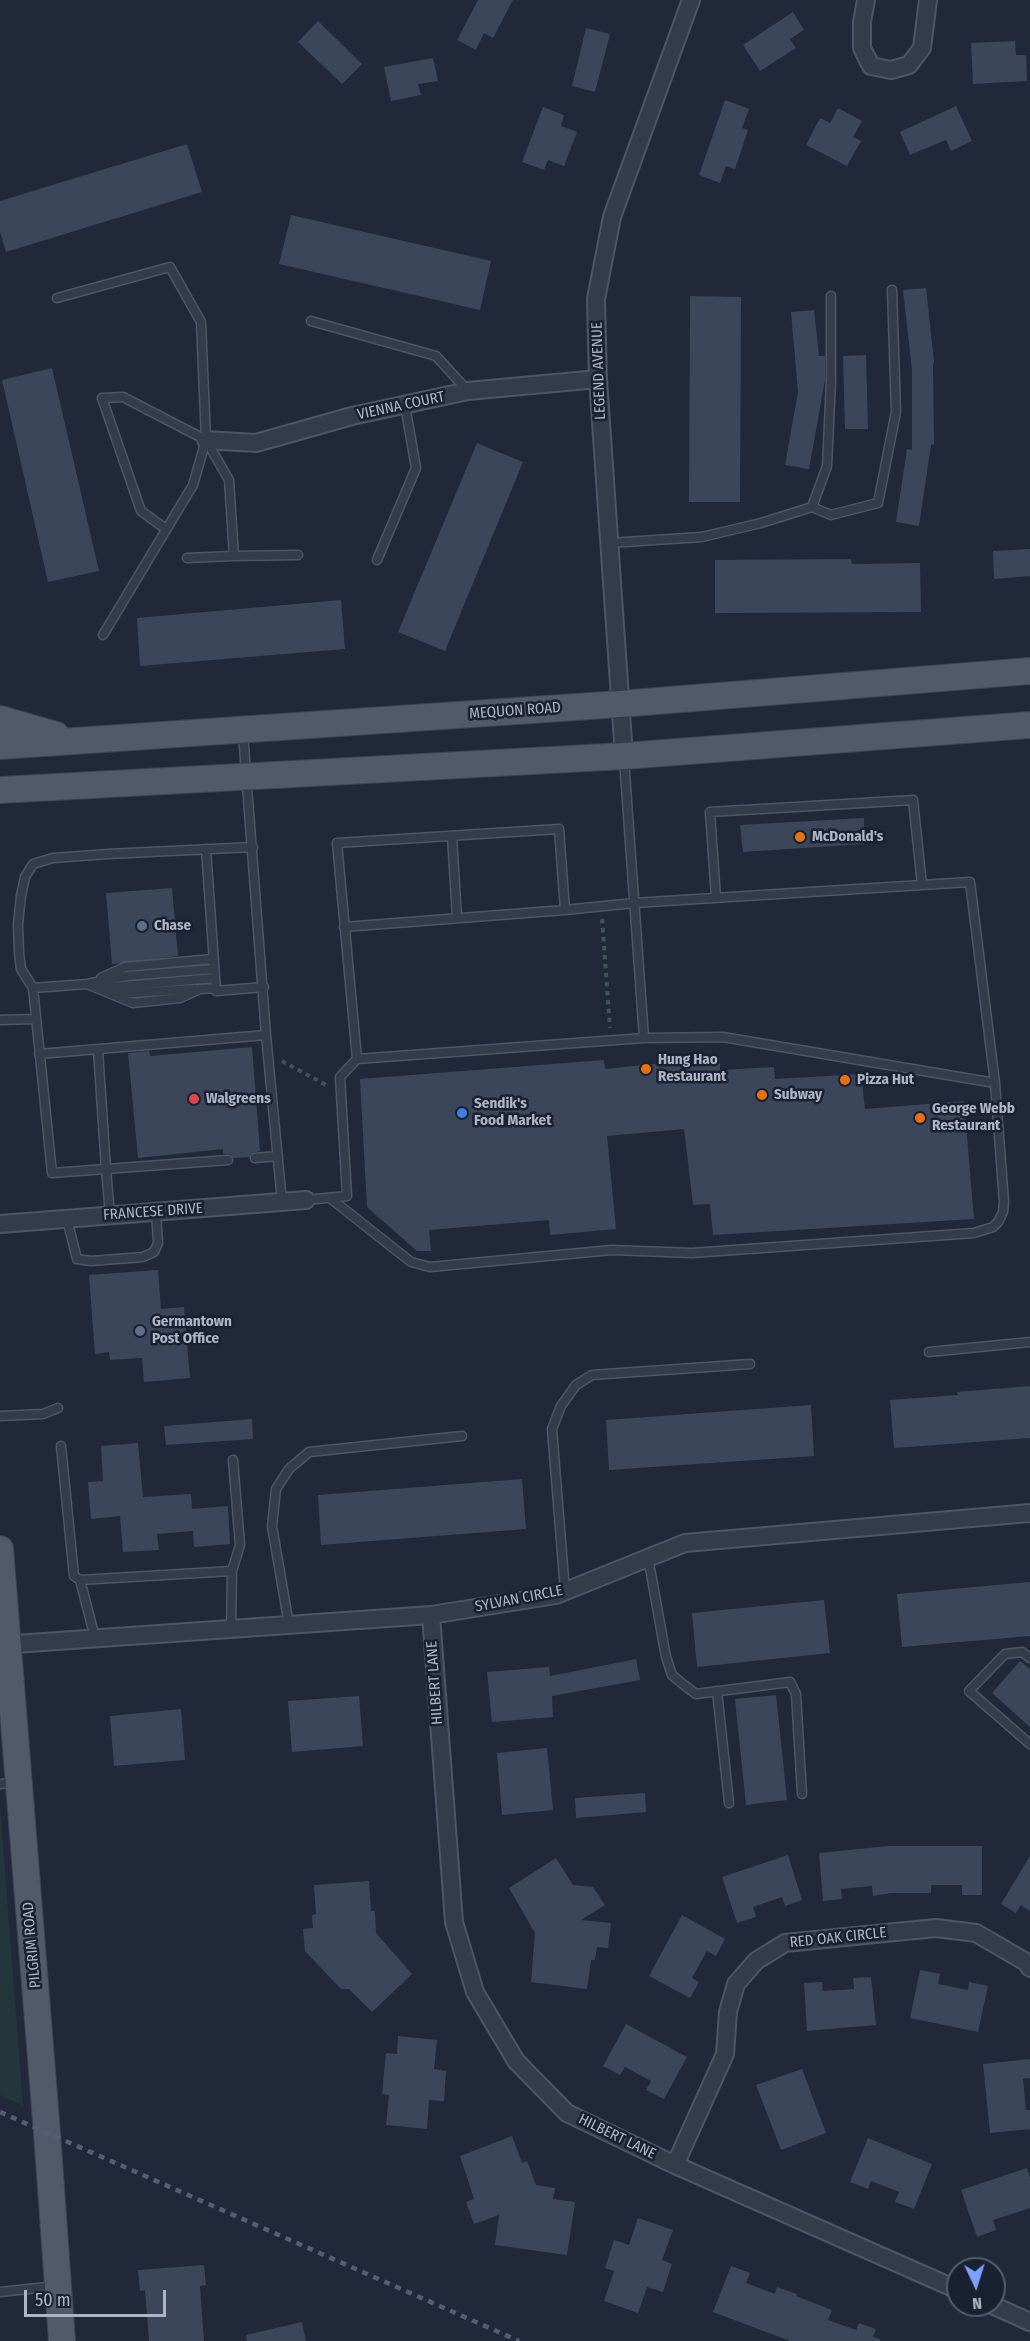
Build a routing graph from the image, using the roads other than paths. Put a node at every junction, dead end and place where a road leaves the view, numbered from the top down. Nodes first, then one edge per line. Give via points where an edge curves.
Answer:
1 (691, 0) edge
2 (866, 0) edge
3 (928, 0) edge
4 (892, 290) dead end
5 (831, 296) dead end
6 (57, 298) dead end
7 (311, 321) dead end
8 (598, 379) junction
9 (468, 392) junction
10 (405, 405) junction
11 (206, 440) junction
12 (812, 507) junction
13 (166, 529) junction
14 (609, 543) junction
15 (298, 555) dead end
16 (234, 556) junction
17 (187, 558) dead end
18 (377, 560) dead end
19 (103, 635) dead end
20 (1030, 671) edge
21 (620, 704) junction
22 (0, 719) edge
23 (1030, 725) edge
24 (243, 730) junction
25 (76, 741) junction
26 (0, 746) edge
27 (624, 756) junction
28 (248, 777) junction
29 (10, 789) edge
30 (0, 812) edge
31 (452, 836) junction
32 (253, 847) junction
33 (206, 849) junction
34 (922, 885) junction
35 (716, 898) junction
36 (634, 903) junction
37 (565, 910) junction
38 (457, 918) junction
39 (344, 927) junction
40 (214, 964) junction
41 (215, 983) junction
42 (87, 984) junction
43 (264, 987) junction
44 (33, 988) junction
45 (98, 988) junction
46 (35, 1019) junction
47 (0, 1020) edge
48 (266, 1035) junction
49 (644, 1038) junction
50 (98, 1050) junction
51 (39, 1054) junction
52 (357, 1059) junction
53 (995, 1083) junction
54 (278, 1156) junction
55 (255, 1158) dead end
56 (228, 1160) dead end
57 (106, 1169) junction
58 (330, 1198) junction
59 (306, 1200) joint
60 (282, 1202) junction
61 (156, 1212) junction
62 (110, 1215) junction
63 (67, 1219) junction
64 (0, 1224) edge
65 (1030, 1342) edge
66 (929, 1352) dead end
67 (750, 1364) dead end
68 (58, 1408) dead end
69 (0, 1416) edge
70 (462, 1436) dead end
71 (61, 1446) dead end
72 (233, 1460) dead end
73 (1030, 1513) edge
74 (0, 1549) edge
75 (648, 1557) junction
76 (232, 1571) junction
77 (80, 1580) junction
78 (566, 1591) junction
79 (431, 1615) junction
80 (289, 1625) junction
81 (231, 1629) junction
82 (95, 1638) junction
83 (4, 1645) edge
84 (1030, 1658) edge
85 (717, 1691) junction
86 (1030, 1744) edge
87 (10, 1783) edge
88 (802, 1794) dead end
89 (729, 1803) dead end
90 (1030, 1968) edge
91 (675, 2165) junction
92 (946, 2285) edge
93 (58, 2286) junction
94 (0, 2292) edge
95 (1006, 2311) edge
96 (1030, 2322) edge
97 (62, 2341) edge

1 - 8 street, LEGEND AVENUE via 612,217 596,300
2 - 3 street via 862,48 871,66 891,70 909,65 922,48
4 - 12 lane via 896,412 878,503 831,515
5 - 12 lane via 827,466
6 - 11 lane via 170,267 201,322
7 - 9 lane via 436,356
8 - 9 street, VIENNA COURT
8 - 14 street, LEGEND AVENUE
9 - 10 street, VIENNA COURT
10 - 11 street, VIENNA COURT via 256,443
10 - 18 lane via 416,468
11 - 13 lane via 193,485
11 - 13 lane via 123,397 102,398 141,511
11 - 16 lane via 229,480
12 - 14 lane via 702,537
13 - 19 lane
14 - 21 street, LEGEND AVENUE
15 - 16 lane
16 - 17 lane
20 - 21 main road, MEQUON ROAD
21 - 24 main road, MEQUON ROAD
21 - 27 street, LEGEND AVENUE
22 - 25 main road
23 - 27 main road
24 - 25 main road, MEQUON ROAD
24 - 28 lane
25 - 26 main road, MEQUON ROAD
27 - 28 main road
27 - 36 lane
28 - 29 main road
28 - 32 lane
29 - 30 main road
31 - 37 lane via 559,829
31 - 38 lane
31 - 39 lane via 337,843
32 - 33 lane
32 - 43 lane
33 - 40 lane
33 - 44 lane via 53,858 33,864 25,876 18,924 21,969
34 - 35 lane
34 - 35 lane via 913,800 710,812
34 - 53 lane via 970,882
35 - 36 lane
36 - 37 lane
36 - 49 lane
37 - 38 lane
38 - 39 lane
39 - 52 lane
40 - 41 lane
40 - 42 lane via 125,967
41 - 43 lane via 216,991
41 - 45 lane
41 - 45 lane via 180,998 134,1003
42 - 44 lane
42 - 45 lane
43 - 48 lane
44 - 46 lane
46 - 47 lane
46 - 51 lane
48 - 50 lane
48 - 54 lane
49 - 52 lane
49 - 53 lane via 723,1037
50 - 51 lane
50 - 57 lane
51 - 57 lane via 52,1173
52 - 58 lane via 340,1077 347,1196
53 - 58 lane via 1003,1212 993,1227 974,1233 692,1253 612,1250 429,1267 411,1262
54 - 55 lane
54 - 60 lane
56 - 57 lane
57 - 62 lane
58 - 59 lane
59 - 60 street, FRANCESE DRIVE
60 - 61 street, FRANCESE DRIVE
61 - 62 street, FRANCESE DRIVE
61 - 63 lane via 158,1243 154,1252 143,1257 91,1261 77,1258
62 - 63 street, FRANCESE DRIVE
63 - 64 street, FRANCESE DRIVE
65 - 66 lane
67 - 78 lane via 592,1375 576,1385 561,1406 552,1429
68 - 69 lane via 43,1414
70 - 80 lane via 309,1452 289,1469 276,1489 272,1527
71 - 77 lane via 74,1576
72 - 76 lane via 240,1545
73 - 75 street, SYLVAN CIRCLE via 685,1543
74 - 83 main road, PILGRIM ROAD
75 - 78 street, SYLVAN CIRCLE
75 - 85 lane via 672,1675 696,1694
76 - 77 lane
76 - 81 lane
77 - 82 lane
78 - 79 street, SYLVAN CIRCLE
79 - 80 street, SYLVAN CIRCLE
79 - 91 street, HILBERT LANE via 454,1922 475,1992 516,2061 567,2113
80 - 81 street, SYLVAN CIRCLE
81 - 82 street, SYLVAN CIRCLE
82 - 83 street, SYLVAN CIRCLE
83 - 87 main road, PILGRIM ROAD
84 - 86 lane via 1022,1652 1005,1654 969,1691
85 - 88 lane via 790,1682 796,1694
85 - 89 lane
87 - 93 main road, PILGRIM ROAD
90 - 91 street, RED OAK CIRCLE via 976,1933 936,1928 785,1943 756,1961 736,1984 728,2012 725,2054
91 - 92 street, HILBERT LANE
93 - 94 lane
93 - 97 main road, PILGRIM ROAD
95 - 96 street

